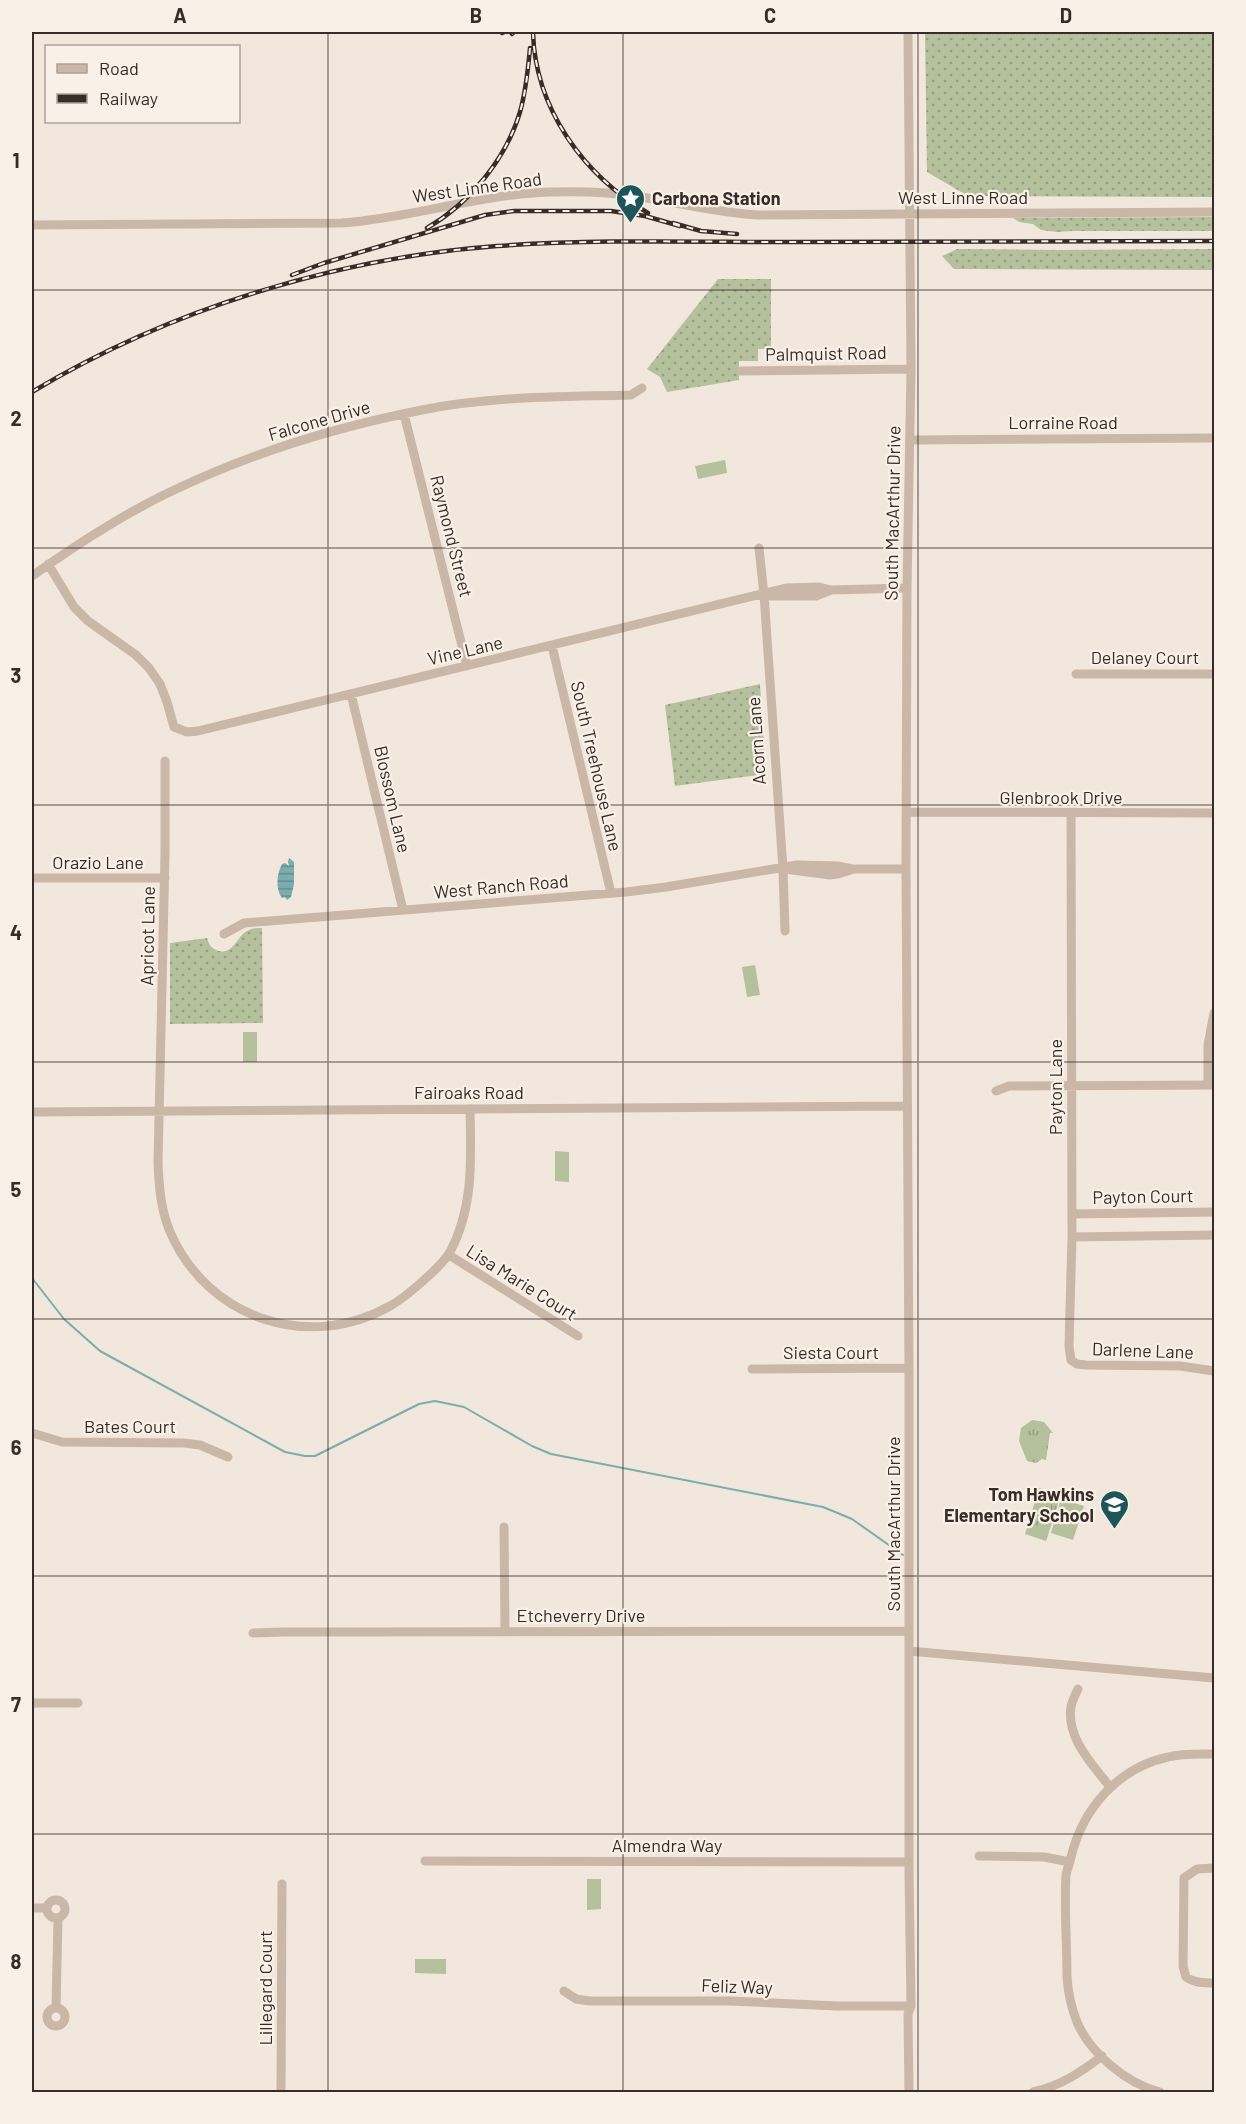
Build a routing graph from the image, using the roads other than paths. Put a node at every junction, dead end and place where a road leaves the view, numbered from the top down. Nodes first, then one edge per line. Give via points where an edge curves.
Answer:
1 (908, 32) edge
2 (1215, 212) edge
3 (910, 214) junction
4 (32, 225) edge
5 (911, 369) junction
6 (741, 371) dead end
7 (642, 388) dead end
8 (404, 414) junction
9 (1215, 438) edge
10 (911, 440) junction
11 (759, 548) dead end
12 (48, 564) junction
13 (32, 576) edge
14 (907, 588) junction
15 (764, 595) junction
16 (552, 646) junction
17 (467, 666) junction
18 (1076, 674) dead end
19 (1215, 674) edge
20 (351, 694) junction
21 (165, 761) dead end
22 (907, 812) junction
23 (1071, 813) junction
24 (1215, 813) edge
25 (783, 869) junction
26 (906, 869) junction
27 (32, 878) edge
28 (165, 878) junction
29 (611, 893) junction
30 (403, 910) junction
31 (785, 931) dead end
32 (224, 934) dead end
33 (1215, 1013) edge
34 (1211, 1085) edge
35 (1071, 1086) junction
36 (996, 1091) dead end
37 (908, 1106) junction
38 (470, 1109) junction
39 (160, 1111) junction
40 (32, 1112) edge
41 (1215, 1212) edge
42 (1072, 1214) junction
43 (1215, 1234) edge
44 (1072, 1237) junction
45 (449, 1255) junction
46 (578, 1336) dead end
47 (1071, 1360) joint
48 (909, 1368) junction
49 (752, 1369) dead end
50 (1215, 1371) edge
51 (32, 1433) edge
52 (228, 1457) dead end
53 (504, 1527) dead end
54 (909, 1631) junction
55 (505, 1632) junction
56 (253, 1633) dead end
57 (909, 1651) junction
58 (1215, 1678) edge
59 (1078, 1689) dead end
60 (32, 1703) edge
61 (78, 1703) dead end
62 (1215, 1754) edge
63 (1110, 1787) junction
64 (979, 1856) dead end
65 (425, 1861) dead end
66 (909, 1862) junction
67 (1070, 1862) junction
68 (1215, 1868) edge
69 (282, 1884) dead end
70 (32, 1908) edge
71 (47, 1908) junction
72 (58, 1918) junction
73 (1215, 1983) edge
74 (564, 1991) dead end
75 (911, 2006) junction
76 (56, 2008) dead end
77 (1102, 2056) junction
78 (281, 2092) edge
79 (909, 2092) edge
80 (1033, 2092) edge
81 (1160, 2092) edge

1 - 3 street
2 - 3 street, West Linne Road
3 - 4 street, West Linne Road via 744,214 629,195 570,192 513,195 342,223
3 - 5 street, South MacArthur Drive
5 - 6 street, Palmquist Road
5 - 10 street, South MacArthur Drive
7 - 8 street, Falcone Drive via 631,395 481,402
8 - 12 street, Falcone Drive via 286,445 171,491
8 - 17 street, Raymond Street
9 - 10 street, Lorraine Road
10 - 14 street, South MacArthur Drive
11 - 15 street, Acorn Lane
12 - 13 street, Falcone Drive
12 - 20 street, Vine Lane via 88,621 149,668 160,684 174,727 198,731
14 - 15 street, Vine Lane via 831,590 816,596
14 - 22 street, South MacArthur Drive
15 - 16 street, Vine Lane
15 - 25 street, Acorn Lane
16 - 17 street, Vine Lane
16 - 29 street, South Treehouse Lane
17 - 20 street, Vine Lane
18 - 19 street, Delaney Court
20 - 30 street, Blossom Lane
21 - 28 street, Apricot Lane
22 - 23 street, Glenbrook Drive
22 - 26 street
23 - 24 street, Glenbrook Drive
23 - 35 street, Payton Lane
25 - 26 street, West Ranch Road via 797,865 818,869
25 - 29 street, West Ranch Road
25 - 31 street, Acorn Lane
26 - 37 street, South MacArthur Drive
27 - 28 street, Orazio Lane
28 - 39 street, Apricot Lane
29 - 30 street, West Ranch Road
30 - 32 street, West Ranch Road via 244,923
33 - 34 street via 1208,1045
34 - 35 street
35 - 36 street via 1009,1086
35 - 42 street, Payton Lane
37 - 38 street, Fairoaks Road
37 - 48 street, South MacArthur Drive
38 - 39 street, Fairoaks Road
38 - 45 street via 471,1179 467,1208
39 - 40 street, Fairoaks Road
39 - 45 street, Apricot Lane via 159,1193 171,1234 200,1279 237,1307 258,1317 304,1327 356,1322 398,1302
41 - 42 street, Payton Court
42 - 44 street, Payton Lane
43 - 44 street
44 - 47 street, Payton Lane
45 - 46 street, Lisa Marie Court
47 - 50 street, Darlene Lane via 1086,1365 1180,1366
48 - 49 street, Siesta Court
48 - 54 street, South MacArthur Drive
51 - 52 street, Bates Court via 62,1442 184,1443
53 - 55 street
54 - 55 street, Etcheverry Drive
54 - 57 street, South MacArthur Drive
55 - 56 street, Etcheverry Drive
57 - 58 street
57 - 66 street, South MacArthur Drive
59 - 63 street via 1071,1706 1073,1728 1085,1754
60 - 61 street
62 - 63 street via 1160,1759
63 - 67 street via 1086,1816
64 - 67 street via 1044,1857
65 - 66 street, Almendra Way
66 - 75 street, South MacArthur Drive
67 - 77 street via 1066,1873 1069,1993 1078,2024
68 - 73 street via 1197,1869 1184,1878 1183,1966 1190,1980
69 - 78 street, Lillegard Court
70 - 71 street
71 - 72 street via 52,1917
71 - 72 street via 50,1902 62,1902 64,1914
72 - 76 street
74 - 75 street, Feliz Way via 576,1999 590,2001
75 - 79 street, South MacArthur Drive
77 - 80 street via 1061,2084
77 - 81 street via 1125,2076

